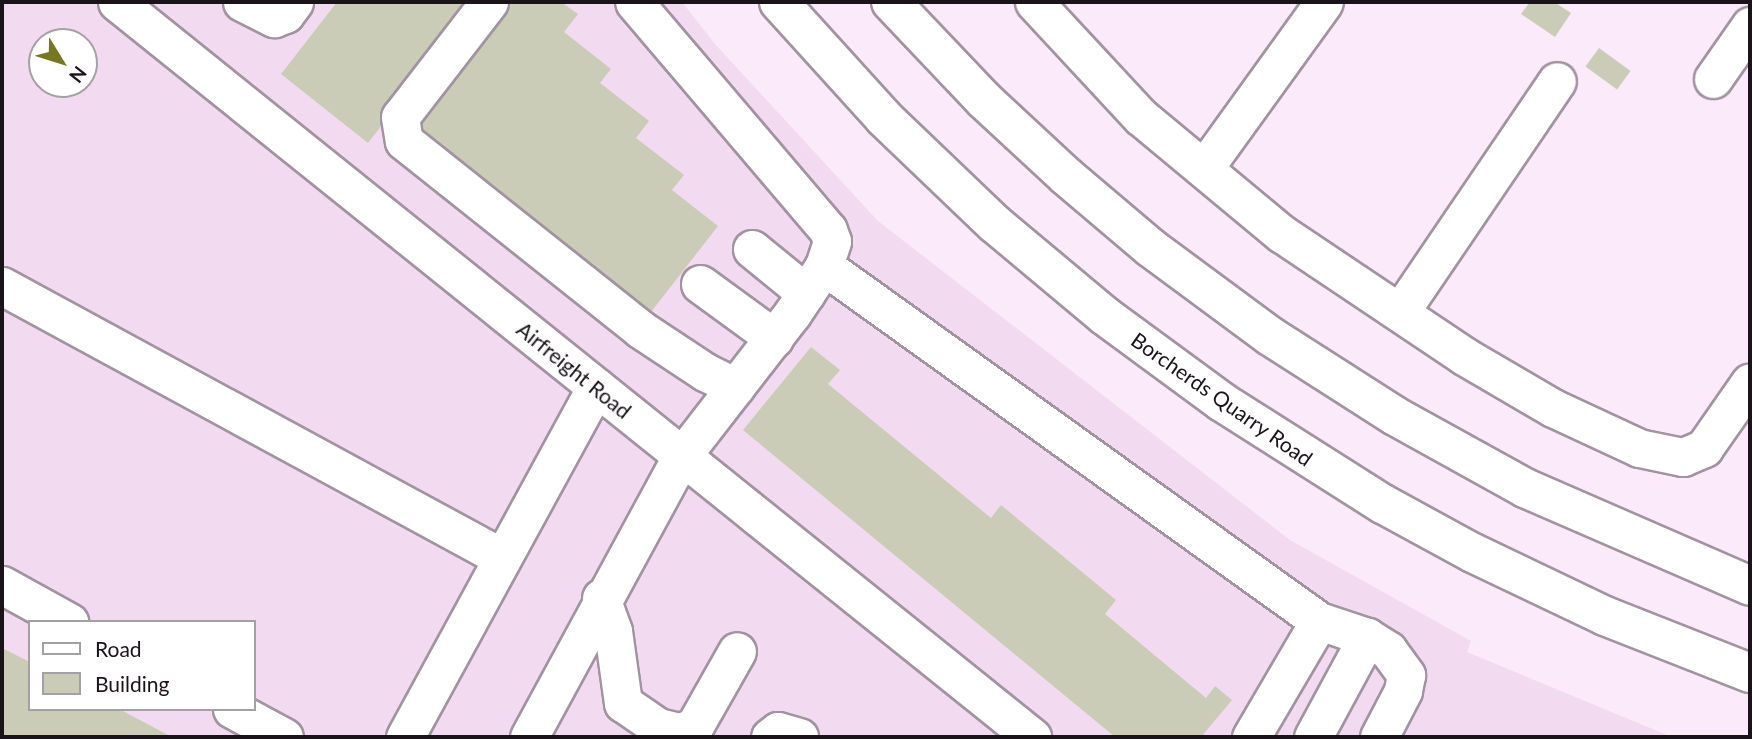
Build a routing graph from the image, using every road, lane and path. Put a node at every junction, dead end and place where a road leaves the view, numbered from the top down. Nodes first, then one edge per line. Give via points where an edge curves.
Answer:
1 (117, 2) edge
2 (243, 2) edge
3 (294, 2) edge
4 (489, 2) edge
5 (634, 2) edge
6 (779, 2) edge
7 (891, 2) edge
8 (1034, 2) edge
9 (1324, 2) edge
10 (1750, 26) edge
11 (1713, 79) dead end
12 (1557, 81) dead end
13 (1205, 167) junction
14 (752, 249) dead end
15 (815, 280) junction
16 (700, 284) dead end
17 (2, 286) edge
18 (1400, 312) junction
19 (774, 338) junction
20 (1750, 382) edge
21 (596, 387) junction
22 (736, 387) junction
23 (681, 457) junction
24 (501, 557) junction
25 (2, 585) edge
26 (1750, 586) edge
27 (601, 598) junction
28 (65, 620) edge
29 (1319, 621) junction
30 (1367, 636) junction
31 (737, 651) dead end
32 (1750, 673) edge
33 (236, 711) edge
34 (284, 737) edge
35 (405, 737) edge
36 (529, 737) edge
37 (770, 737) edge
38 (799, 737) edge
39 (1032, 737) edge
40 (1251, 737) edge
41 (1313, 737) edge
42 (1379, 737) edge

1 - 21 lane, Airfreight Road
2 - 3 lane via 274,18 285,14
4 - 22 lane via 400,117 404,141 640,329
5 - 15 lane via 828,230 832,241
6 - 32 main road, Borcherds Quarry Road via 884,118 995,224 1105,316 1222,402 1383,504 1473,553 1605,616
7 - 26 main road via 984,100 1084,192 1270,336 1395,416 1514,482 1625,536
8 - 13 lane via 1141,117
9 - 13 lane
10 - 11 lane
12 - 18 lane
13 - 18 lane via 1282,234
14 - 15 lane
15 - 19 lane
15 - 29 lane
16 - 19 lane
17 - 24 lane
18 - 20 lane via 1553,408 1639,448 1671,456 1704,448
19 - 22 lane
21 - 23 lane, Airfreight Road
21 - 24 lane
22 - 23 lane
23 - 27 lane
23 - 39 lane, Airfreight Road
24 - 35 lane
25 - 28 lane
27 - 31 lane via 613,631 623,704 658,727 680,732 694,727
27 - 36 lane
29 - 30 lane
29 - 40 lane
30 - 41 lane
30 - 42 lane via 1399,659 1406,675 1403,691
33 - 34 lane
37 - 38 lane via 778,731

